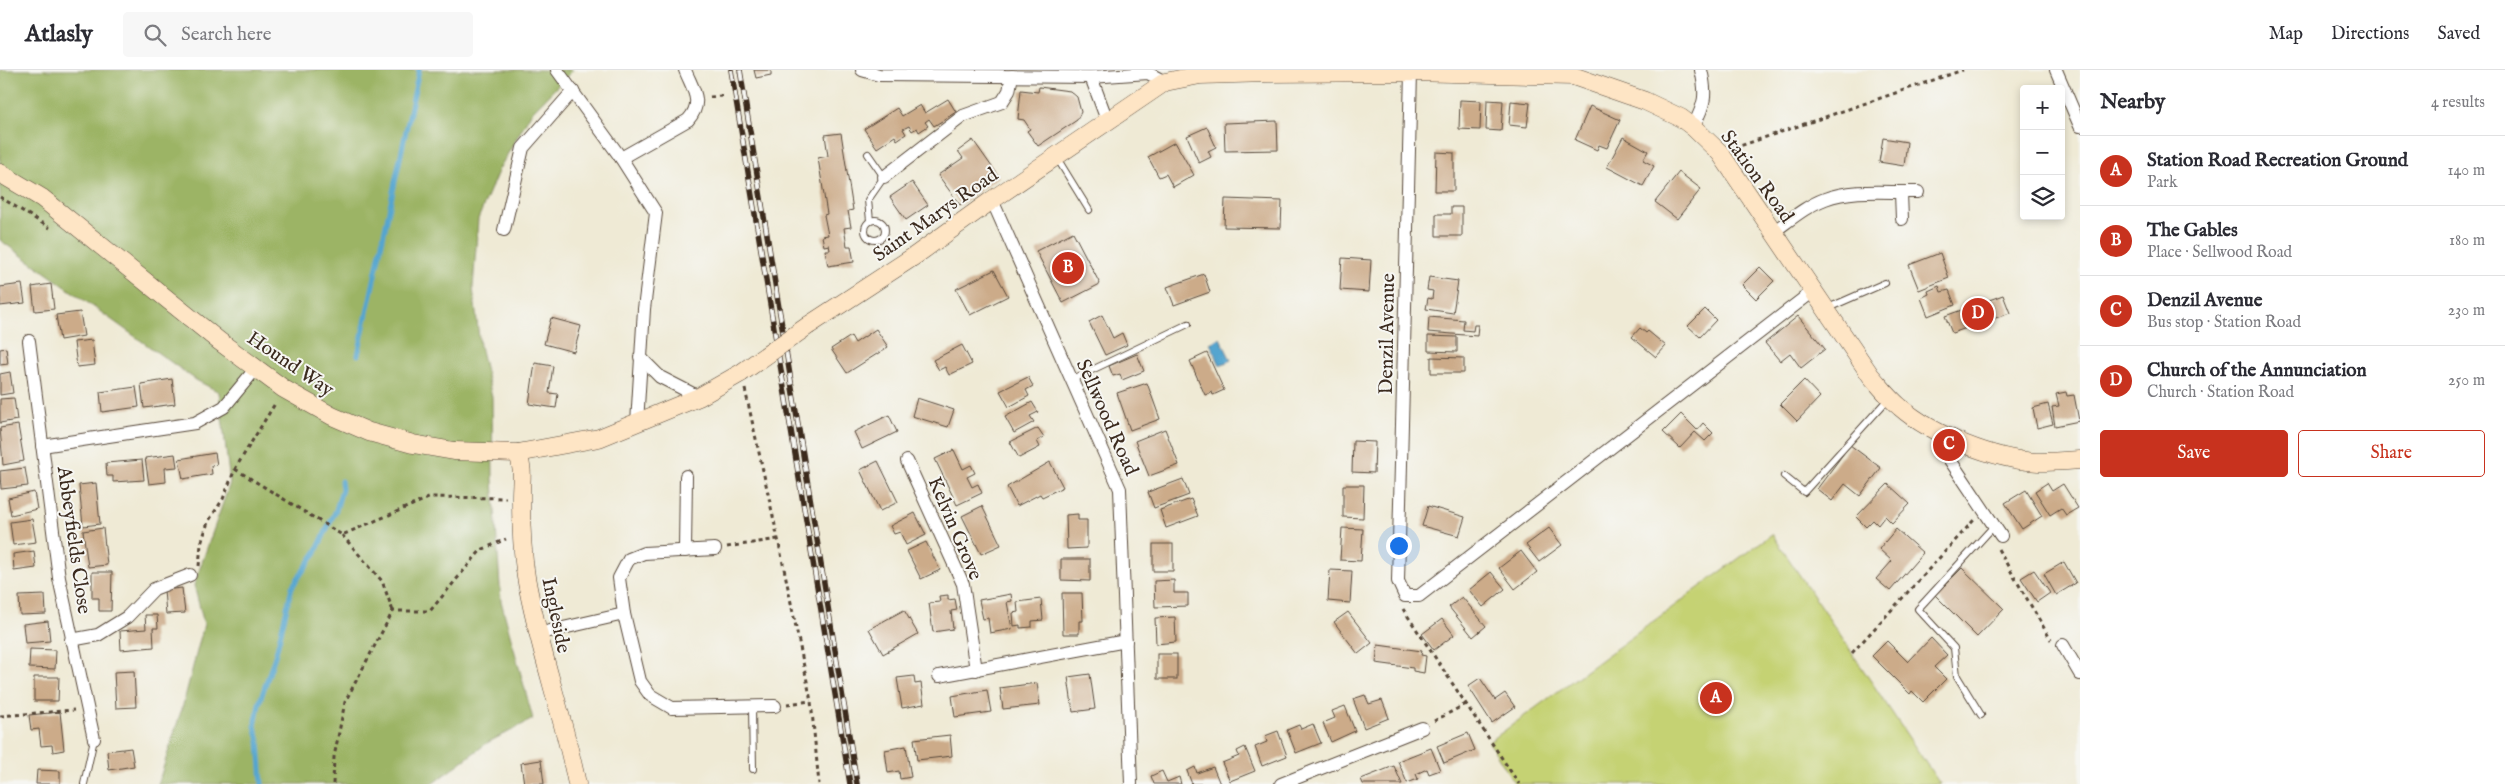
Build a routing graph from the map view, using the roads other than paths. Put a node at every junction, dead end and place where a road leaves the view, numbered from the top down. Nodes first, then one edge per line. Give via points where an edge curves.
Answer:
1 (557, 70) edge
2 (685, 70) edge
3 (862, 70) edge
4 (1701, 70) edge
5 (2056, 70) edge
6 (1268, 71) edge
7 (1411, 72) junction
8 (994, 73) edge
9 (1062, 73) edge
10 (1200, 73) edge
11 (1012, 76) junction
12 (1090, 77) junction
13 (1165, 82) junction
14 (573, 91) junction
15 (1107, 120) junction
16 (2080, 126) edge
17 (1693, 127) junction
18 (868, 154) dead end
19 (1055, 156) junction
20 (621, 158) junction
21 (0, 173) edge
22 (884, 177) junction
23 (1918, 192) dead end
24 (1901, 193) junction
25 (992, 200) junction
26 (1089, 210) dead end
27 (1902, 219) dead end
28 (870, 221) dead end
29 (504, 230) dead end
30 (1773, 232) junction
31 (1885, 283) dead end
32 (1812, 292) junction
33 (1824, 309) junction
34 (1188, 324) dead end
35 (29, 341) dead end
36 (640, 357) junction
37 (256, 367) junction
38 (1071, 380) junction
39 (698, 397) junction
40 (1890, 397) junction
41 (637, 423) junction
42 (1955, 439) junction
43 (42, 446) junction
44 (518, 453) junction
45 (2080, 460) edge
46 (907, 461) dead end
47 (686, 476) dead end
48 (1784, 476) dead end
49 (1997, 531) joint
50 (715, 549) road end
51 (685, 550) junction
52 (190, 575) road end
53 (624, 614) junction
54 (537, 634) junction
55 (71, 640) junction
56 (1126, 641) junction
57 (2063, 644) road end
58 (976, 670) junction
59 (2080, 674) edge
60 (939, 676) dead end
61 (752, 706) junction
62 (775, 706) road end
63 (1981, 715) dead end
64 (1422, 728) road end
65 (94, 739) joint
66 (753, 769) dead end
67 (84, 784) edge
68 (577, 784) edge
69 (1131, 784) edge
70 (1281, 784) edge

1 - 14 street
2 - 20 street via 697,99 696,111 688,120
3 - 8 street via 879,75
4 - 17 street via 1705,89 1703,107
5 - 16 street
6 - 7 street, Station Road
6 - 10 street, Station Road
7 - 17 street, Station Road via 1573,76 1645,101
7 - 32 street, Denzil Avenue via 1398,581 1404,601 1424,592
8 - 11 street
9 - 11 street
9 - 12 street
10 - 13 street, Saint Marys Road
11 - 22 street via 1009,91 1002,102 963,116
12 - 13 street via 1148,73
12 - 15 street
13 - 15 street, Saint Marys Road
14 - 20 street
14 - 29 street via 523,148
15 - 19 street, Saint Marys Road
17 - 30 street, Station Road via 1720,153
18 - 22 lane
19 - 25 street, Saint Marys Road
19 - 26 lane
20 - 36 street via 656,213
21 - 37 street, Hound Way via 42,198 219,341
22 - 28 lane via 868,200
23 - 24 street
24 - 27 street
24 - 30 street via 1850,193 1826,199
25 - 38 street, Sellwood Road
25 - 39 street, Saint Marys Road, bridge via 916,255 808,325 742,379
30 - 32 street, Station Road
31 - 33 lane
32 - 33 street, Station Road
33 - 40 street, Station Road via 1871,376
34 - 38 lane
35 - 43 street, Abbeyfields Close
36 - 39 street via 660,377
36 - 41 street
37 - 43 street, Abbeyfields Close via 224,407 195,423
37 - 44 street, Hound Way via 311,405 369,432 454,451
38 - 56 street, Sellwood Road via 1120,489
39 - 41 street, Saint Marys Road
40 - 42 street, Station Road via 1922,424
40 - 48 lane via 1804,492
41 - 44 street, Hound Way via 599,438
42 - 45 street, Station Road via 2001,456 2037,462
42 - 49 street via 1950,460
43 - 55 street, Abbeyfields Close via 59,578
44 - 54 street, Ingleside via 523,470 522,535 526,576
46 - 58 street, Kelvin Grove via 963,584
47 - 51 street
49 - 63 lane via 1918,610 1954,648 1957,676
50 - 51 street
51 - 53 street via 644,553 629,559 618,578
52 - 55 street, Abbeyfields Close via 154,589 127,617 98,635
53 - 54 street
53 - 61 street via 640,681 650,695 672,708
54 - 68 street, Ingleside
55 - 65 street, Abbeyfields Close
56 - 58 street
56 - 69 street, Sellwood Road
57 - 59 street
58 - 60 street
61 - 62 street
61 - 66 lane
64 - 70 street
65 - 67 lane

